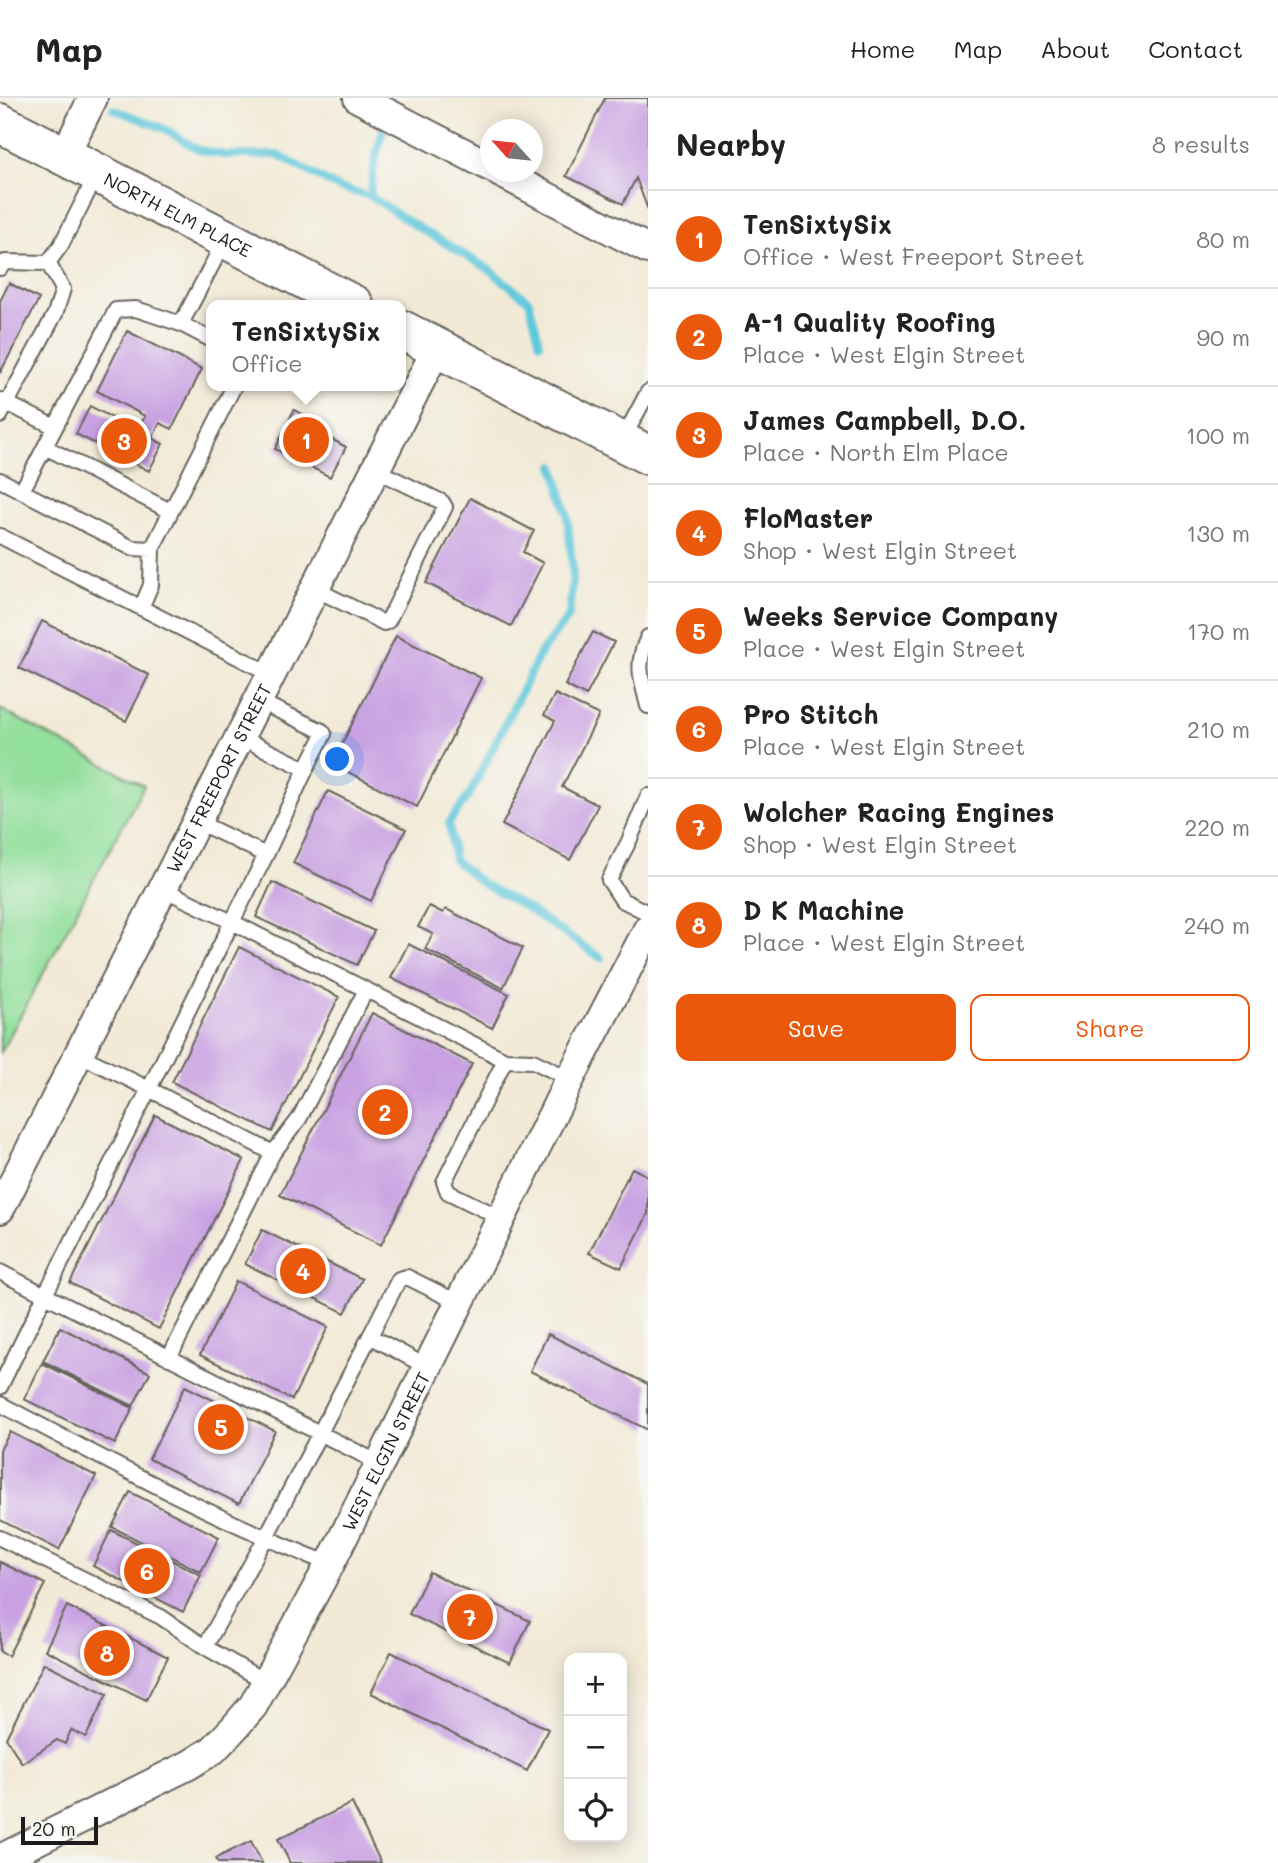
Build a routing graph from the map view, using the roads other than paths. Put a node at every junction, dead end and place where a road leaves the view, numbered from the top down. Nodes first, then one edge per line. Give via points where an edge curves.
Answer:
1 (93, 98) edge
2 (358, 98) edge
3 (0, 123) edge
4 (64, 156) junction
5 (480, 161) edge
6 (98, 173) junction
7 (518, 182) edge
8 (225, 239) junction
9 (648, 249) edge
10 (48, 263) junction
11 (0, 268) edge
12 (344, 300) edge
13 (181, 324) junction
14 (406, 332) edge
15 (206, 337) edge
16 (437, 348) junction
17 (231, 391) edge
18 (648, 391) edge
19 (2, 406) edge
20 (55, 427) junction
21 (45, 447) junction
22 (635, 449) edge
23 (376, 470) junction
24 (0, 480) edge
25 (22, 491) junction
26 (170, 511) junction
27 (0, 536) edge
28 (152, 549) junction
29 (315, 589) junction
30 (141, 608) junction
31 (648, 637) edge
32 (271, 674) junction
33 (258, 701) junction
34 (648, 706) edge
35 (240, 737) junction
36 (306, 769) junction
37 (648, 796) edge
38 (198, 822) junction
39 (266, 855) junction
40 (163, 889) junction
41 (648, 913) edge
42 (232, 922) junction
43 (648, 929) edge
44 (366, 990) junction
45 (78, 1054) junction
46 (505, 1060) junction
47 (570, 1079) junction
48 (149, 1089) junction
49 (273, 1153) junction
50 (0, 1209) edge
51 (501, 1218) junction
52 (0, 1272) edge
53 (45, 1295) junction
54 (459, 1303) junction
55 (370, 1336) junction
56 (169, 1358) junction
57 (427, 1367) junction
58 (0, 1387) edge
59 (0, 1404) edge
60 (320, 1433) junction
61 (379, 1462) junction
62 (0, 1538) edge
63 (265, 1539) junction
64 (330, 1564) junction
65 (205, 1647) junction
66 (266, 1682) junction
67 (0, 1859) edge

1 - 4 street
2 - 5 street
3 - 4 main road, NORTH ELM PLACE
4 - 6 main road, NORTH ELM PLACE
6 - 8 main road, NORTH ELM PLACE
6 - 10 lane
7 - 9 street
8 - 12 main road, NORTH ELM PLACE
8 - 13 lane
10 - 11 lane via 5,262
10 - 19 lane via 63,289 54,314
13 - 15 lane
13 - 20 lane via 136,309 116,310
14 - 16 main road
16 - 22 main road
16 - 23 street, WEST FREEPORT STREET
17 - 26 lane
18 - 22 lane
19 - 20 lane
20 - 21 lane
21 - 25 lane
21 - 26 lane
23 - 29 street, WEST FREEPORT STREET
23 - 29 lane via 445,506 388,621
24 - 25 lane
25 - 28 lane via 132,548
26 - 28 lane
27 - 30 lane
28 - 30 lane via 151,585
29 - 32 street, WEST FREEPORT STREET
30 - 32 lane
31 - 34 lane via 639,674
32 - 33 street, WEST FREEPORT STREET
33 - 35 street, WEST FREEPORT STREET
33 - 36 lane via 322,731
35 - 36 lane
35 - 38 street, WEST FREEPORT STREET
36 - 39 lane
37 - 41 lane via 609,880 622,900
38 - 39 lane
38 - 40 street, WEST FREEPORT STREET
39 - 42 lane
40 - 42 lane
40 - 45 street, WEST FREEPORT STREET
42 - 44 lane
42 - 48 lane
43 - 47 street, WEST ELGIN STREET
44 - 46 lane
44 - 49 lane via 299,1119
45 - 48 lane
45 - 50 street, WEST FREEPORT STREET
46 - 47 lane via 534,1061
46 - 51 lane via 444,1182 448,1192
47 - 51 street, WEST ELGIN STREET
48 - 49 lane
48 - 53 lane
49 - 56 lane
51 - 54 street, WEST ELGIN STREET
52 - 53 lane
53 - 56 lane
53 - 58 lane
54 - 55 lane via 407,1277 399,1279
54 - 57 street, WEST ELGIN STREET
55 - 57 lane
55 - 60 lane
56 - 60 lane
57 - 61 street, WEST ELGIN STREET
59 - 63 lane
60 - 61 lane
60 - 63 lane
61 - 64 street, WEST ELGIN STREET
62 - 65 lane via 161,1617
63 - 64 lane
63 - 65 lane
64 - 66 street, WEST ELGIN STREET
65 - 66 lane
66 - 67 street, WEST ELGIN STREET via 253,1706 212,1750

